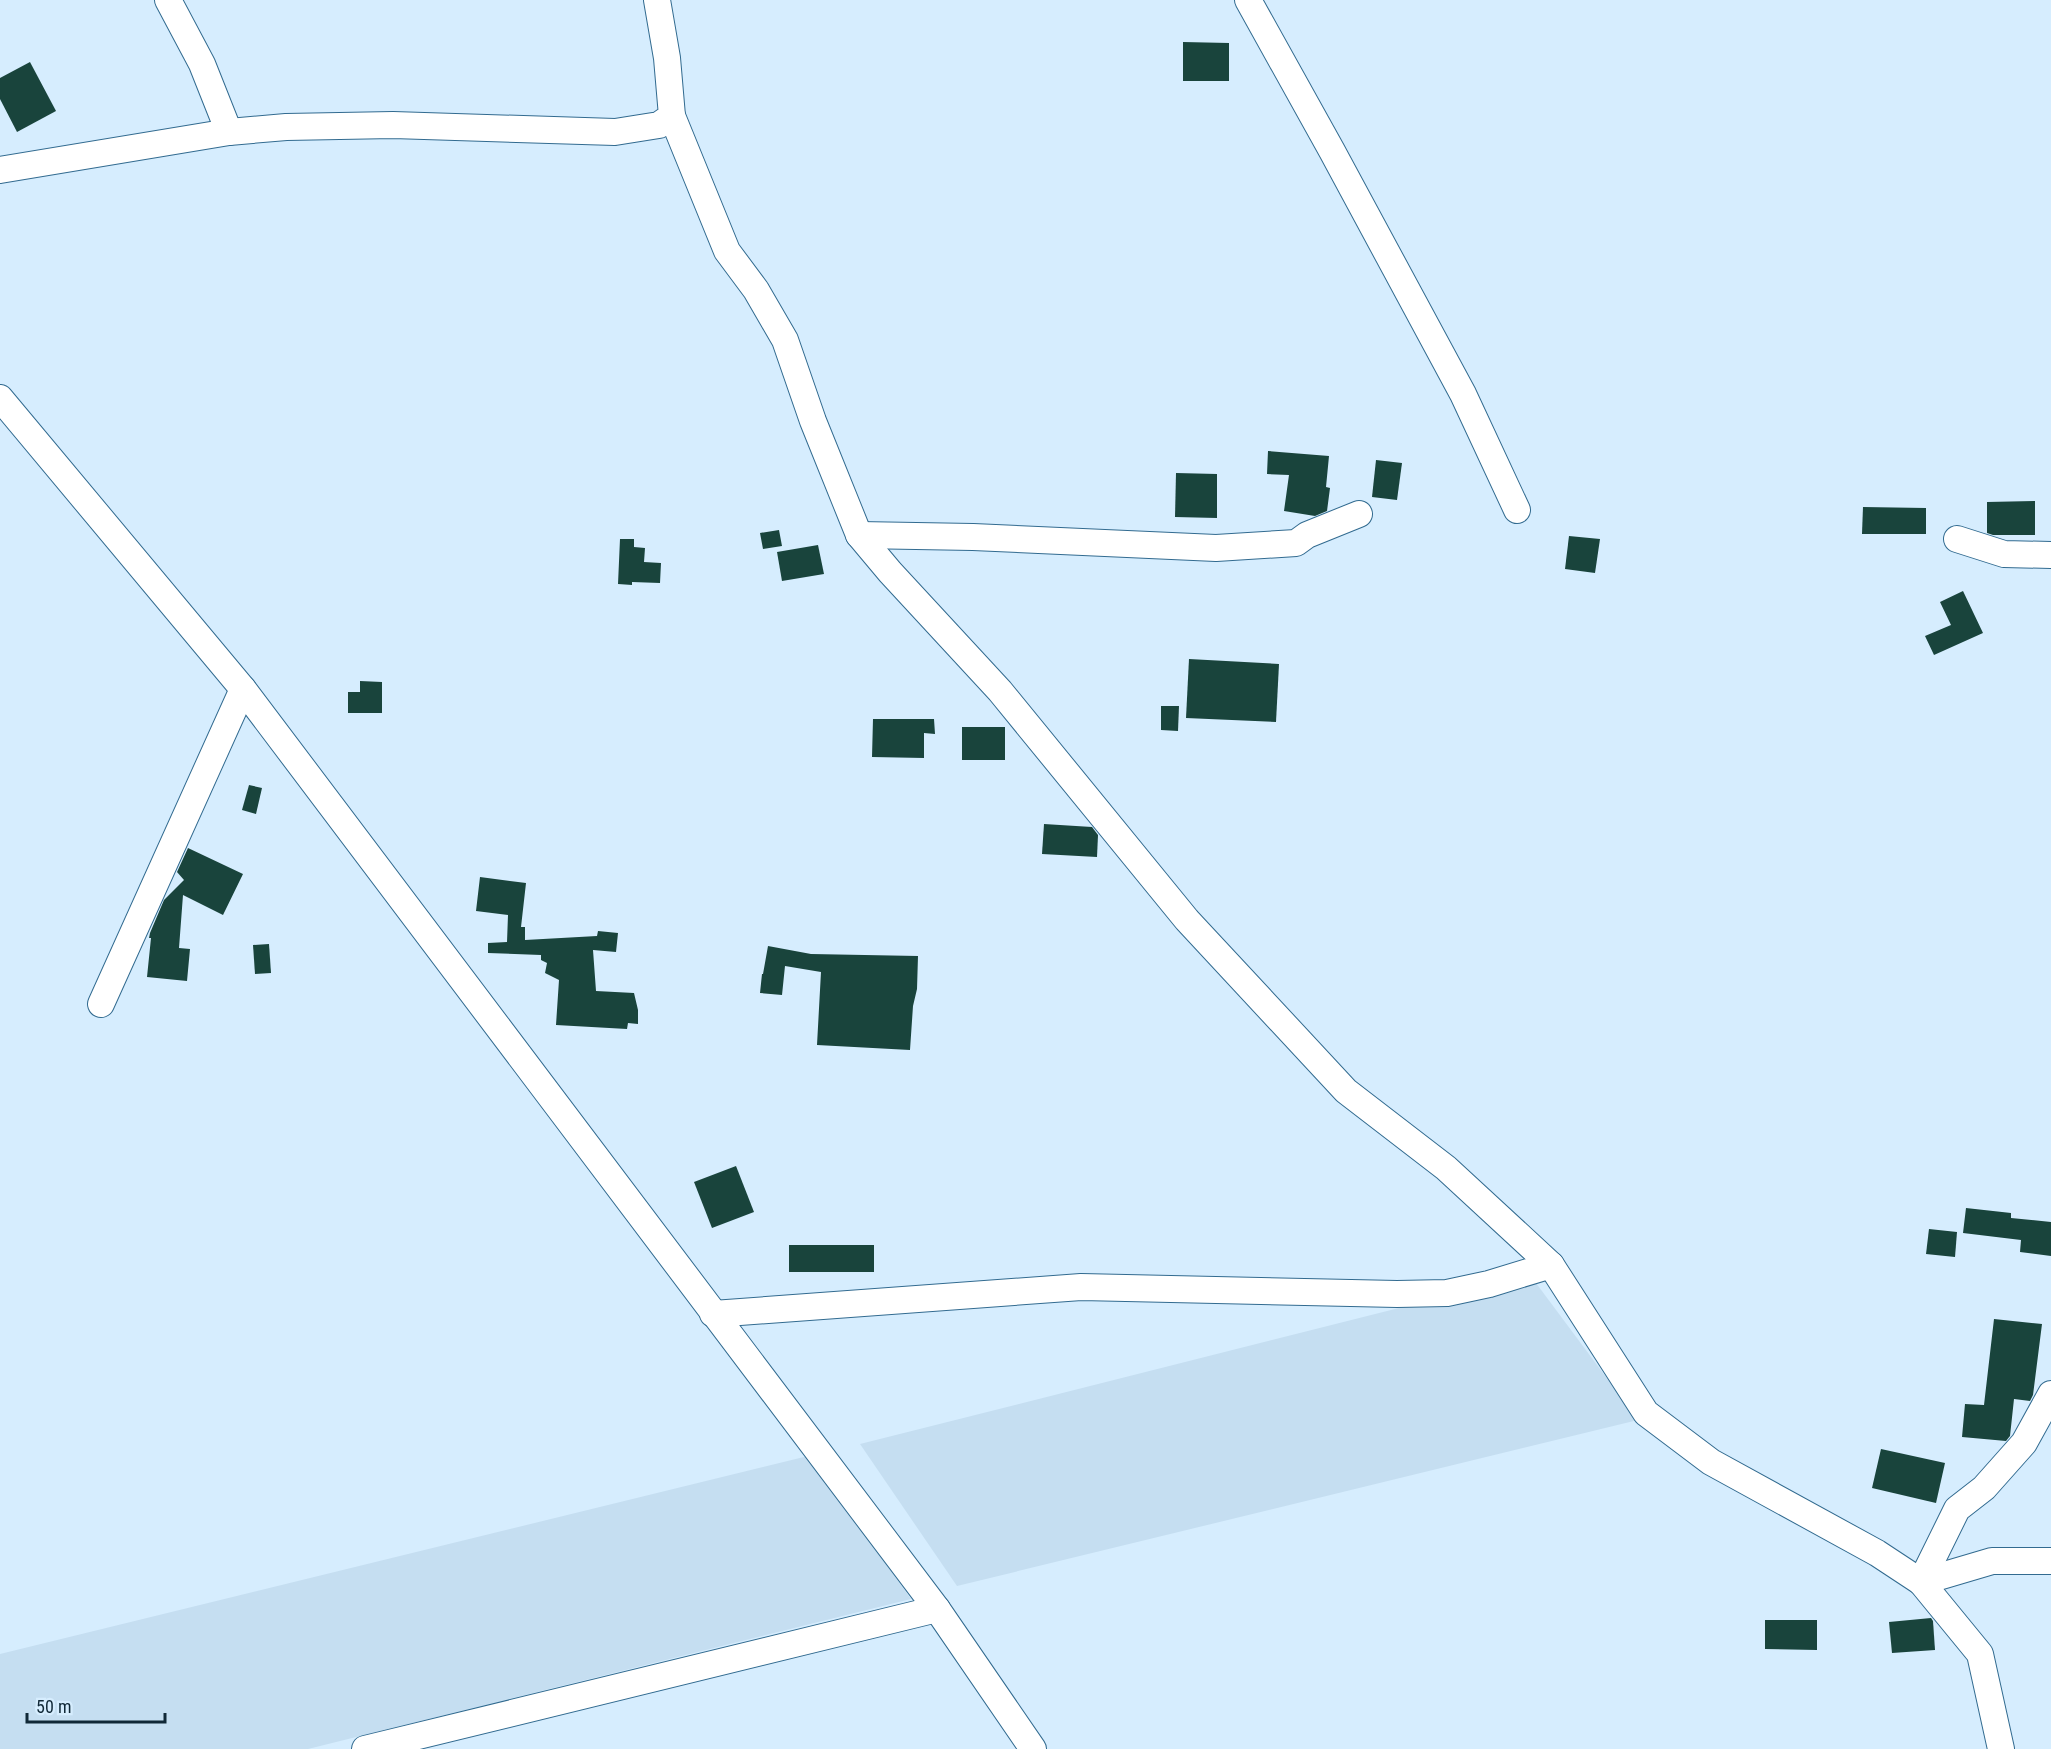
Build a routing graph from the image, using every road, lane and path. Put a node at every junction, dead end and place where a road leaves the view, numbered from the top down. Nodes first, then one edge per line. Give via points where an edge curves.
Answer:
1 (168, 0) edge
2 (657, 0) edge
3 (1248, 0) edge
4 (672, 116) junction
5 (229, 132) junction
6 (0, 170) edge
7 (0, 398) edge
8 (1517, 510) dead end
9 (1359, 514) dead end
10 (860, 535) junction
11 (1957, 540) dead end
12 (2051, 555) edge
13 (243, 689) junction
14 (101, 1004) dead end
15 (1551, 1265) junction
16 (713, 1314) junction
17 (2051, 1394) edge
18 (2051, 1561) edge
19 (1921, 1582) junction
20 (937, 1609) junction
21 (365, 1749) edge
22 (1033, 1749) edge
23 (2001, 1749) edge

1 - 5 street via 202,64
2 - 4 street
3 - 8 street via 1463,394
4 - 5 street via 659,125 615,132 393,125
4 - 10 street via 726,251 756,290 785,340
5 - 6 street
7 - 13 street
9 - 10 street via 1296,543 1216,548
10 - 15 street via 1000,691 1187,920 1346,1091 1446,1168
11 - 12 street via 2004,554
13 - 14 street
13 - 16 street
15 - 16 street via 1447,1293 1081,1287
15 - 19 street via 1646,1413 1711,1462 1877,1553
16 - 20 street
17 - 19 street via 2024,1443 1984,1488 1958,1509
18 - 19 street via 1992,1561
19 - 23 street via 1980,1654
20 - 21 street
20 - 22 street

